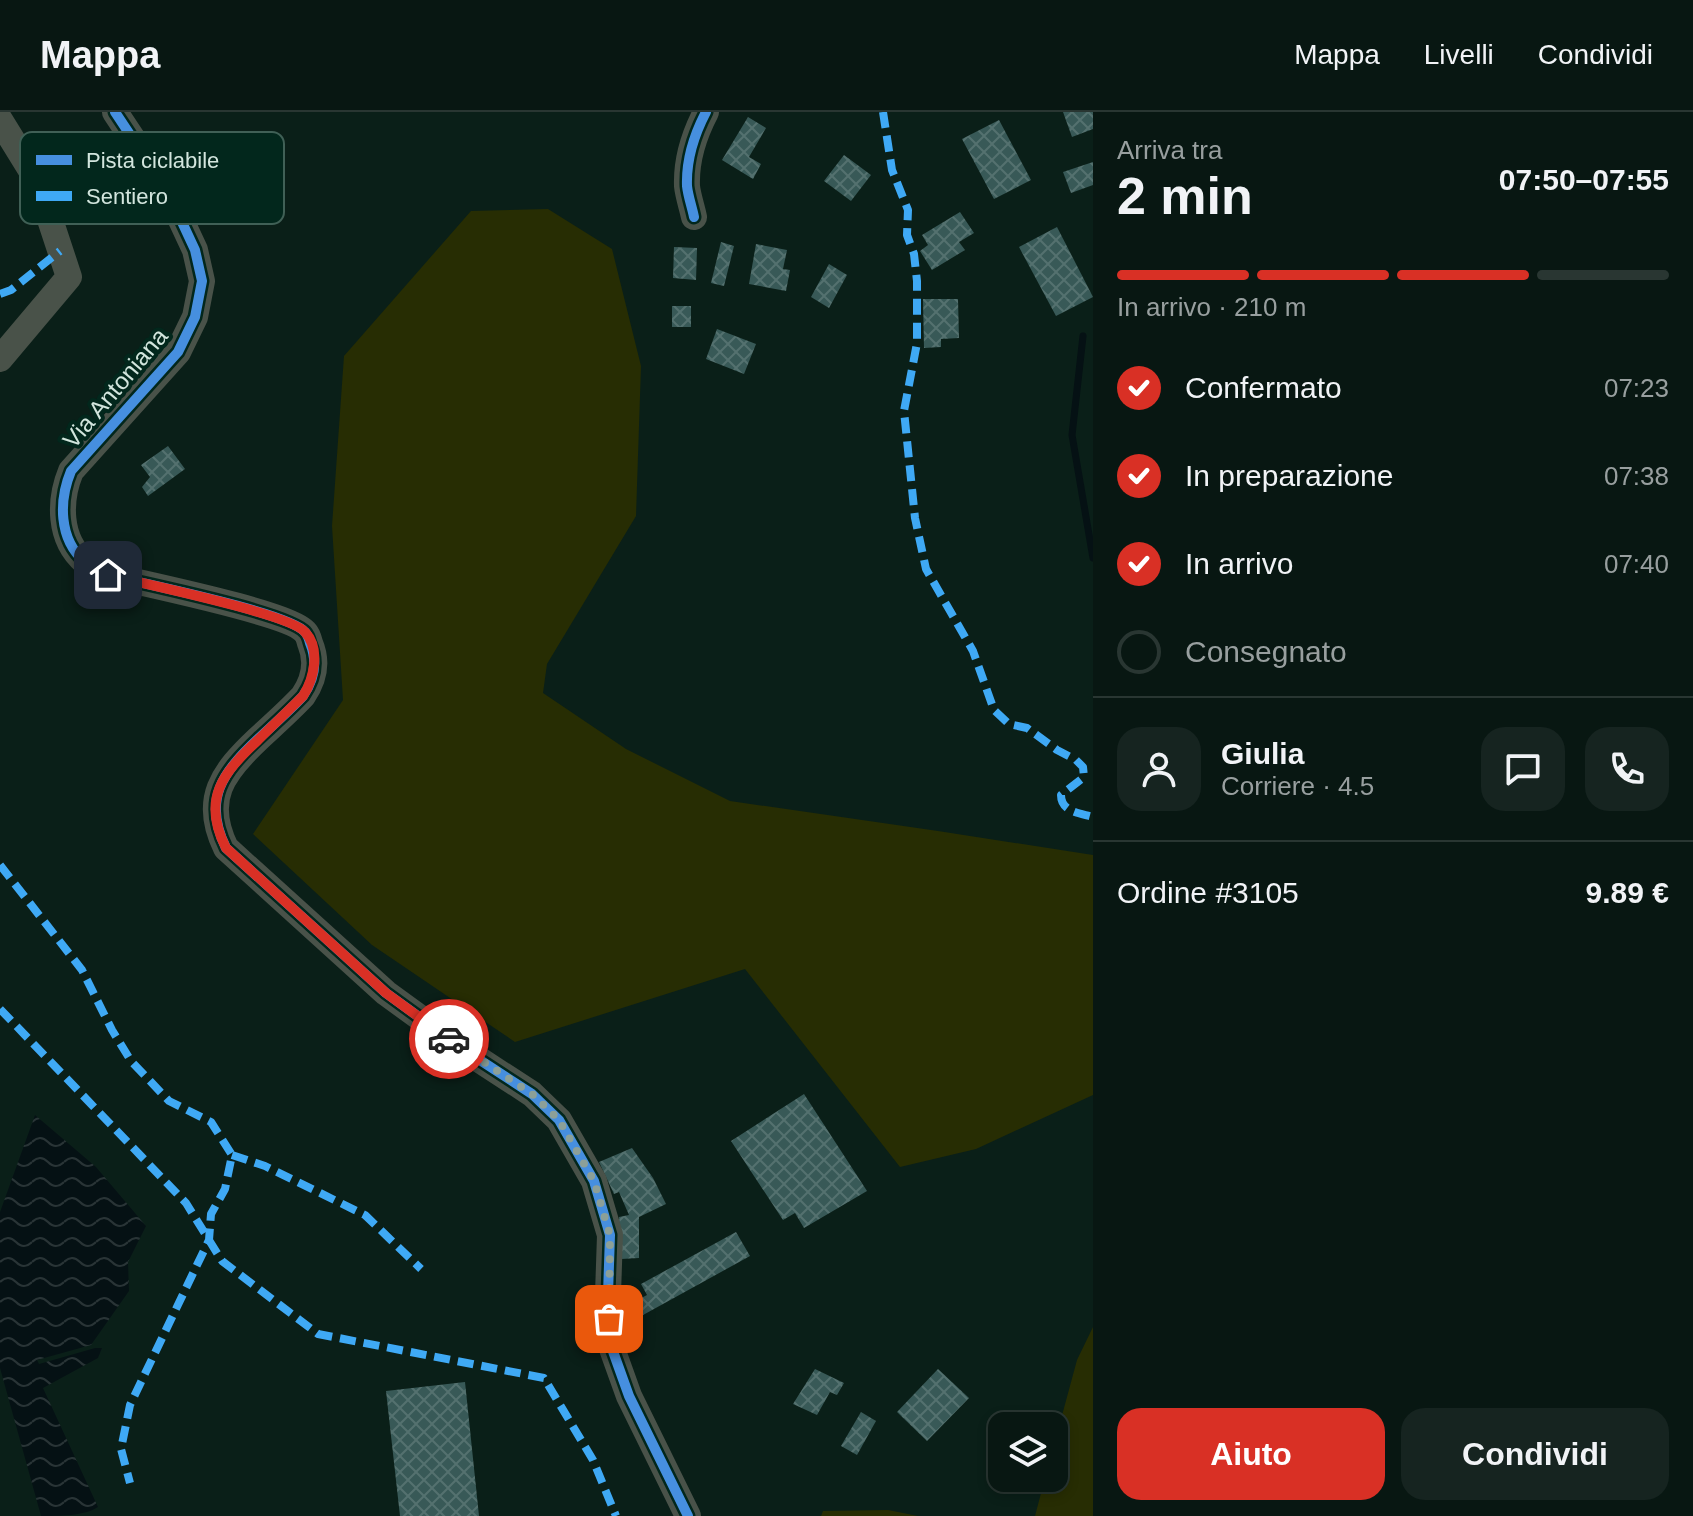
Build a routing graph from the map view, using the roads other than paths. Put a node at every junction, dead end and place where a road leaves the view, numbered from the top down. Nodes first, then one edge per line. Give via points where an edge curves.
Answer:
1 (115, 112) edge
2 (706, 112) edge
3 (0, 120) edge
4 (128, 132) edge
5 (20, 152) edge
6 (694, 217) dead end
7 (52, 224) edge
8 (183, 224) edge
9 (0, 359) edge
10 (688, 1516) edge

1 - 4 street, Via Antoniana
2 - 6 street via 689,159 687,186
3 - 5 street
7 - 9 street via 69,277
8 - 10 street, Via Antoniana via 202,281 195,317 178,352 71,471 62,507 65,525 86,563 108,575 259,612 305,632 315,661 311,684 226,774 216,804 220,836 226,848 386,993 532,1094 559,1120 594,1181 610,1235 610,1343 629,1396

